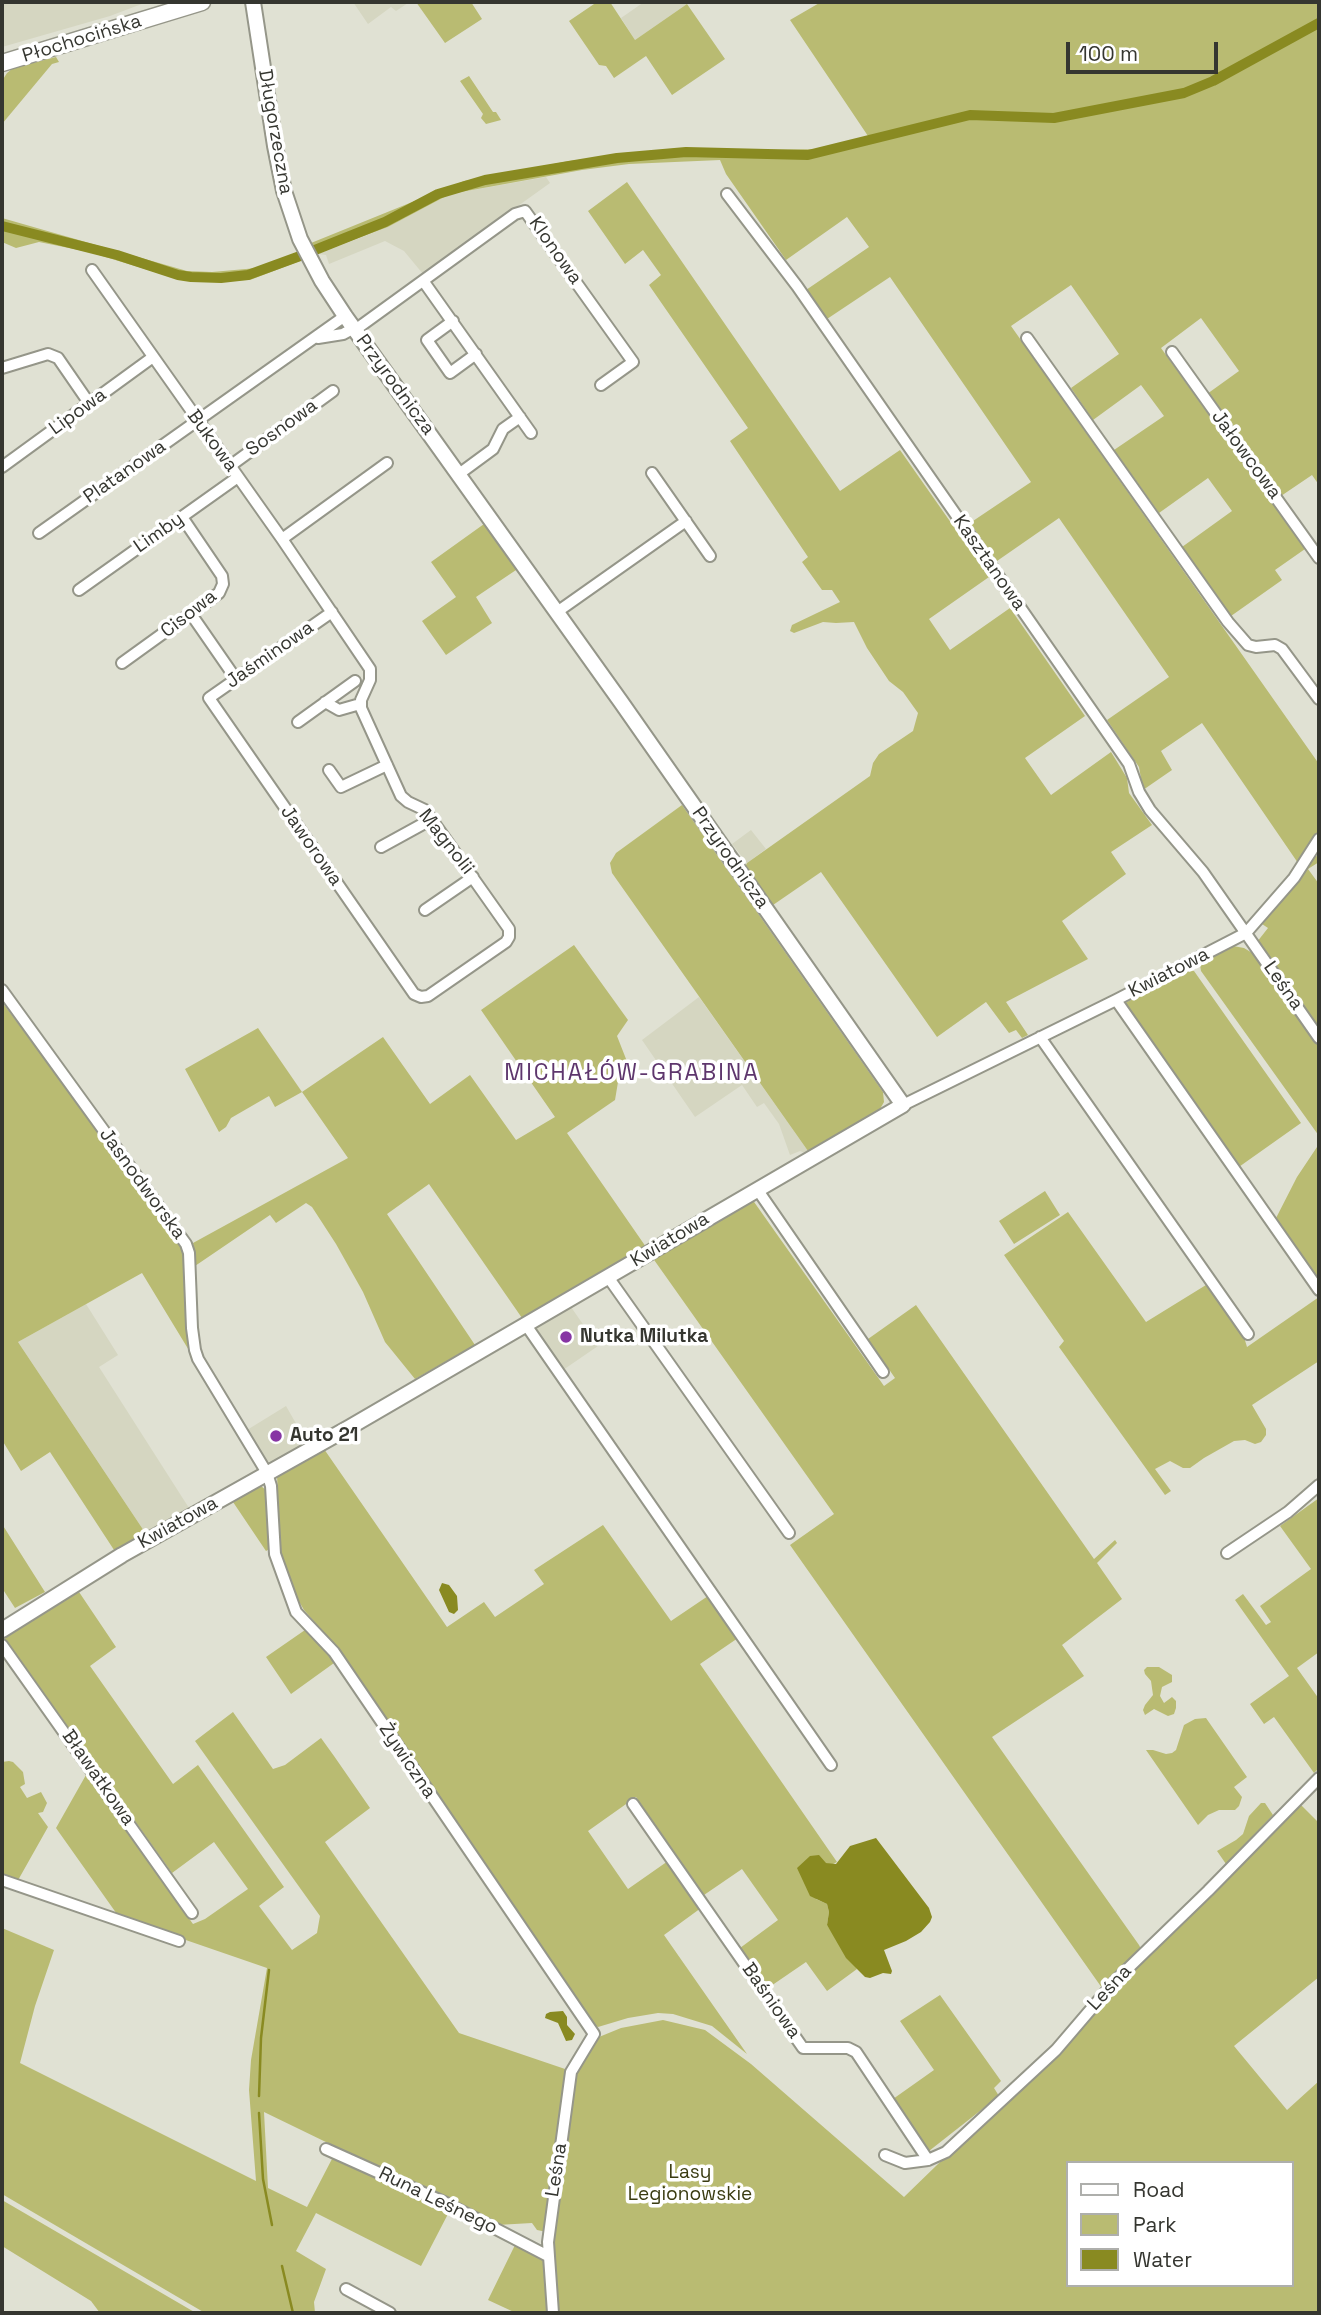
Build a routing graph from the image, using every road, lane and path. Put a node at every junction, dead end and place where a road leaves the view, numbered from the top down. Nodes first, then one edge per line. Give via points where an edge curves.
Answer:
1 (202, 2) edge
2 (253, 2) edge
3 (2, 63) edge
4 (727, 194) dead end
5 (309, 258) joint
6 (92, 270) dead end
7 (424, 282) junction
8 (453, 321) junction
9 (351, 325) junction
10 (1027, 338) dead end
11 (1172, 352) dead end
12 (476, 354) junction
13 (153, 357) junction
14 (2, 368) edge
15 (601, 385) dead end
16 (333, 391) dead end
17 (89, 403) junction
18 (520, 417) junction
19 (198, 421) junction
20 (531, 433) dead end
21 (387, 463) dead end
22 (230, 466) junction
23 (2, 467) edge
24 (652, 473) dead end
25 (459, 474) junction
26 (239, 477) junction
27 (182, 517) junction
28 (686, 521) junction
29 (38, 533) dead end
30 (282, 539) junction
31 (710, 556) dead end
32 (1319, 558) edge
33 (79, 590) dead end
34 (331, 612) junction
35 (557, 612) junction
36 (191, 614) junction
37 (122, 663) dead end
38 (236, 679) junction
39 (355, 681) dead end
40 (209, 698) joint
41 (1319, 699) edge
42 (325, 702) junction
43 (360, 704) junction
44 (298, 722) dead end
45 (387, 765) junction
46 (329, 770) dead end
47 (432, 819) junction
48 (1319, 839) edge
49 (381, 847) dead end
50 (473, 877) junction
51 (425, 910) dead end
52 (1246, 933) junction
53 (2, 990) edge
54 (414, 994) joint
55 (1116, 1000) junction
56 (1041, 1037) junction
57 (1319, 1038) edge
58 (902, 1105) junction
59 (757, 1189) junction
60 (608, 1277) junction
61 (1319, 1290) edge
62 (526, 1325) junction
63 (1248, 1334) dead end
64 (883, 1372) dead end
65 (267, 1474) junction
66 (1319, 1485) edge
67 (789, 1533) dead end
68 (1227, 1553) dead end
69 (2, 1630) edge
70 (2, 1645) edge
71 (831, 1765) dead end
72 (1319, 1778) edge
73 (633, 1804) dead end
74 (2, 1880) edge
75 (192, 1913) dead end
76 (179, 1941) dead end
77 (594, 2034) joint
78 (326, 2149) dead end
79 (885, 2155) dead end
80 (928, 2160) junction
81 (548, 2256) junction
82 (346, 2289) dead end
83 (390, 2313) edge
84 (553, 2313) edge

1 - 3 main road, Płochocińska
2 - 5 street, Długorzeczna via 284,191
4 - 52 street, Kasztanowa via 797,286 1129,764 1150,810 1203,872
5 - 9 street, Przyrodnicza
6 - 13 street, Bukowa
7 - 8 street
7 - 9 street, Klonowa
7 - 15 street, Klonowa via 514,214 527,211 633,362
8 - 12 street
8 - 12 street via 427,340 450,373
9 - 19 street, Platanowa via 315,338
9 - 25 street, Przyrodnicza
10 - 41 street via 1228,622 1248,645 1282,649
11 - 32 street, Jałowcowa
12 - 18 street
13 - 17 street, Lipowa
13 - 19 street, Bukowa
14 - 17 street via 48,354 58,358
16 - 22 street, Sosnowa
17 - 23 street, Lipowa
18 - 20 street
18 - 25 street via 503,429 494,449
19 - 22 street, Bukowa
19 - 29 street, Platanowa
21 - 30 street
22 - 26 street, Bukowa
24 - 28 street
25 - 35 street, Przyrodnicza
26 - 27 street, Limby
26 - 30 street, Bukowa
27 - 33 street, Limby
27 - 36 street, Cisowa via 217,567 223,584 215,598
28 - 31 street
28 - 35 street
30 - 34 street, Bukowa
34 - 38 street, Jaśminowa
34 - 43 street via 370,669
35 - 58 street, Przyrodnicza
36 - 37 street, Cisowa
36 - 38 street
38 - 40 street, Jaśminowa
39 - 42 street
40 - 54 street, Jaworowa
42 - 43 street via 339,710
42 - 44 street
43 - 45 street, Magnolii
45 - 46 street via 341,787
45 - 47 street, Magnolii via 401,796 422,807
47 - 49 street
47 - 50 street, Magnolii
48 - 52 street, Kwiatowa via 1294,878
50 - 51 street
50 - 54 street, Magnolii via 509,929 509,937 428,996
52 - 55 street, Kwiatowa
52 - 57 street, Leśna
53 - 65 street, Jasnodworska via 186,1244 198,1359
55 - 56 street, Kwiatowa
55 - 61 street
56 - 58 street, Kwiatowa
56 - 63 street
58 - 59 street, Kwiatowa
59 - 60 street, Kwiatowa
59 - 64 street
60 - 62 street, Kwiatowa
60 - 67 street
62 - 65 street, Kwiatowa
62 - 71 street
65 - 69 street, Kwiatowa via 122,1555
65 - 77 street, Żywiczna via 275,1553 296,1612 334,1651
66 - 68 street
70 - 75 street, Bławatkowa
72 - 80 street, Leśna via 1115,1981 1055,2050 946,2152
73 - 80 street, Baśniowa via 803,2048 856,2052
74 - 76 street
77 - 81 street, Leśna via 571,2072
78 - 81 street, Runa Leśnego
79 - 80 street via 905,2163
81 - 84 street, Leśna
82 - 83 street

